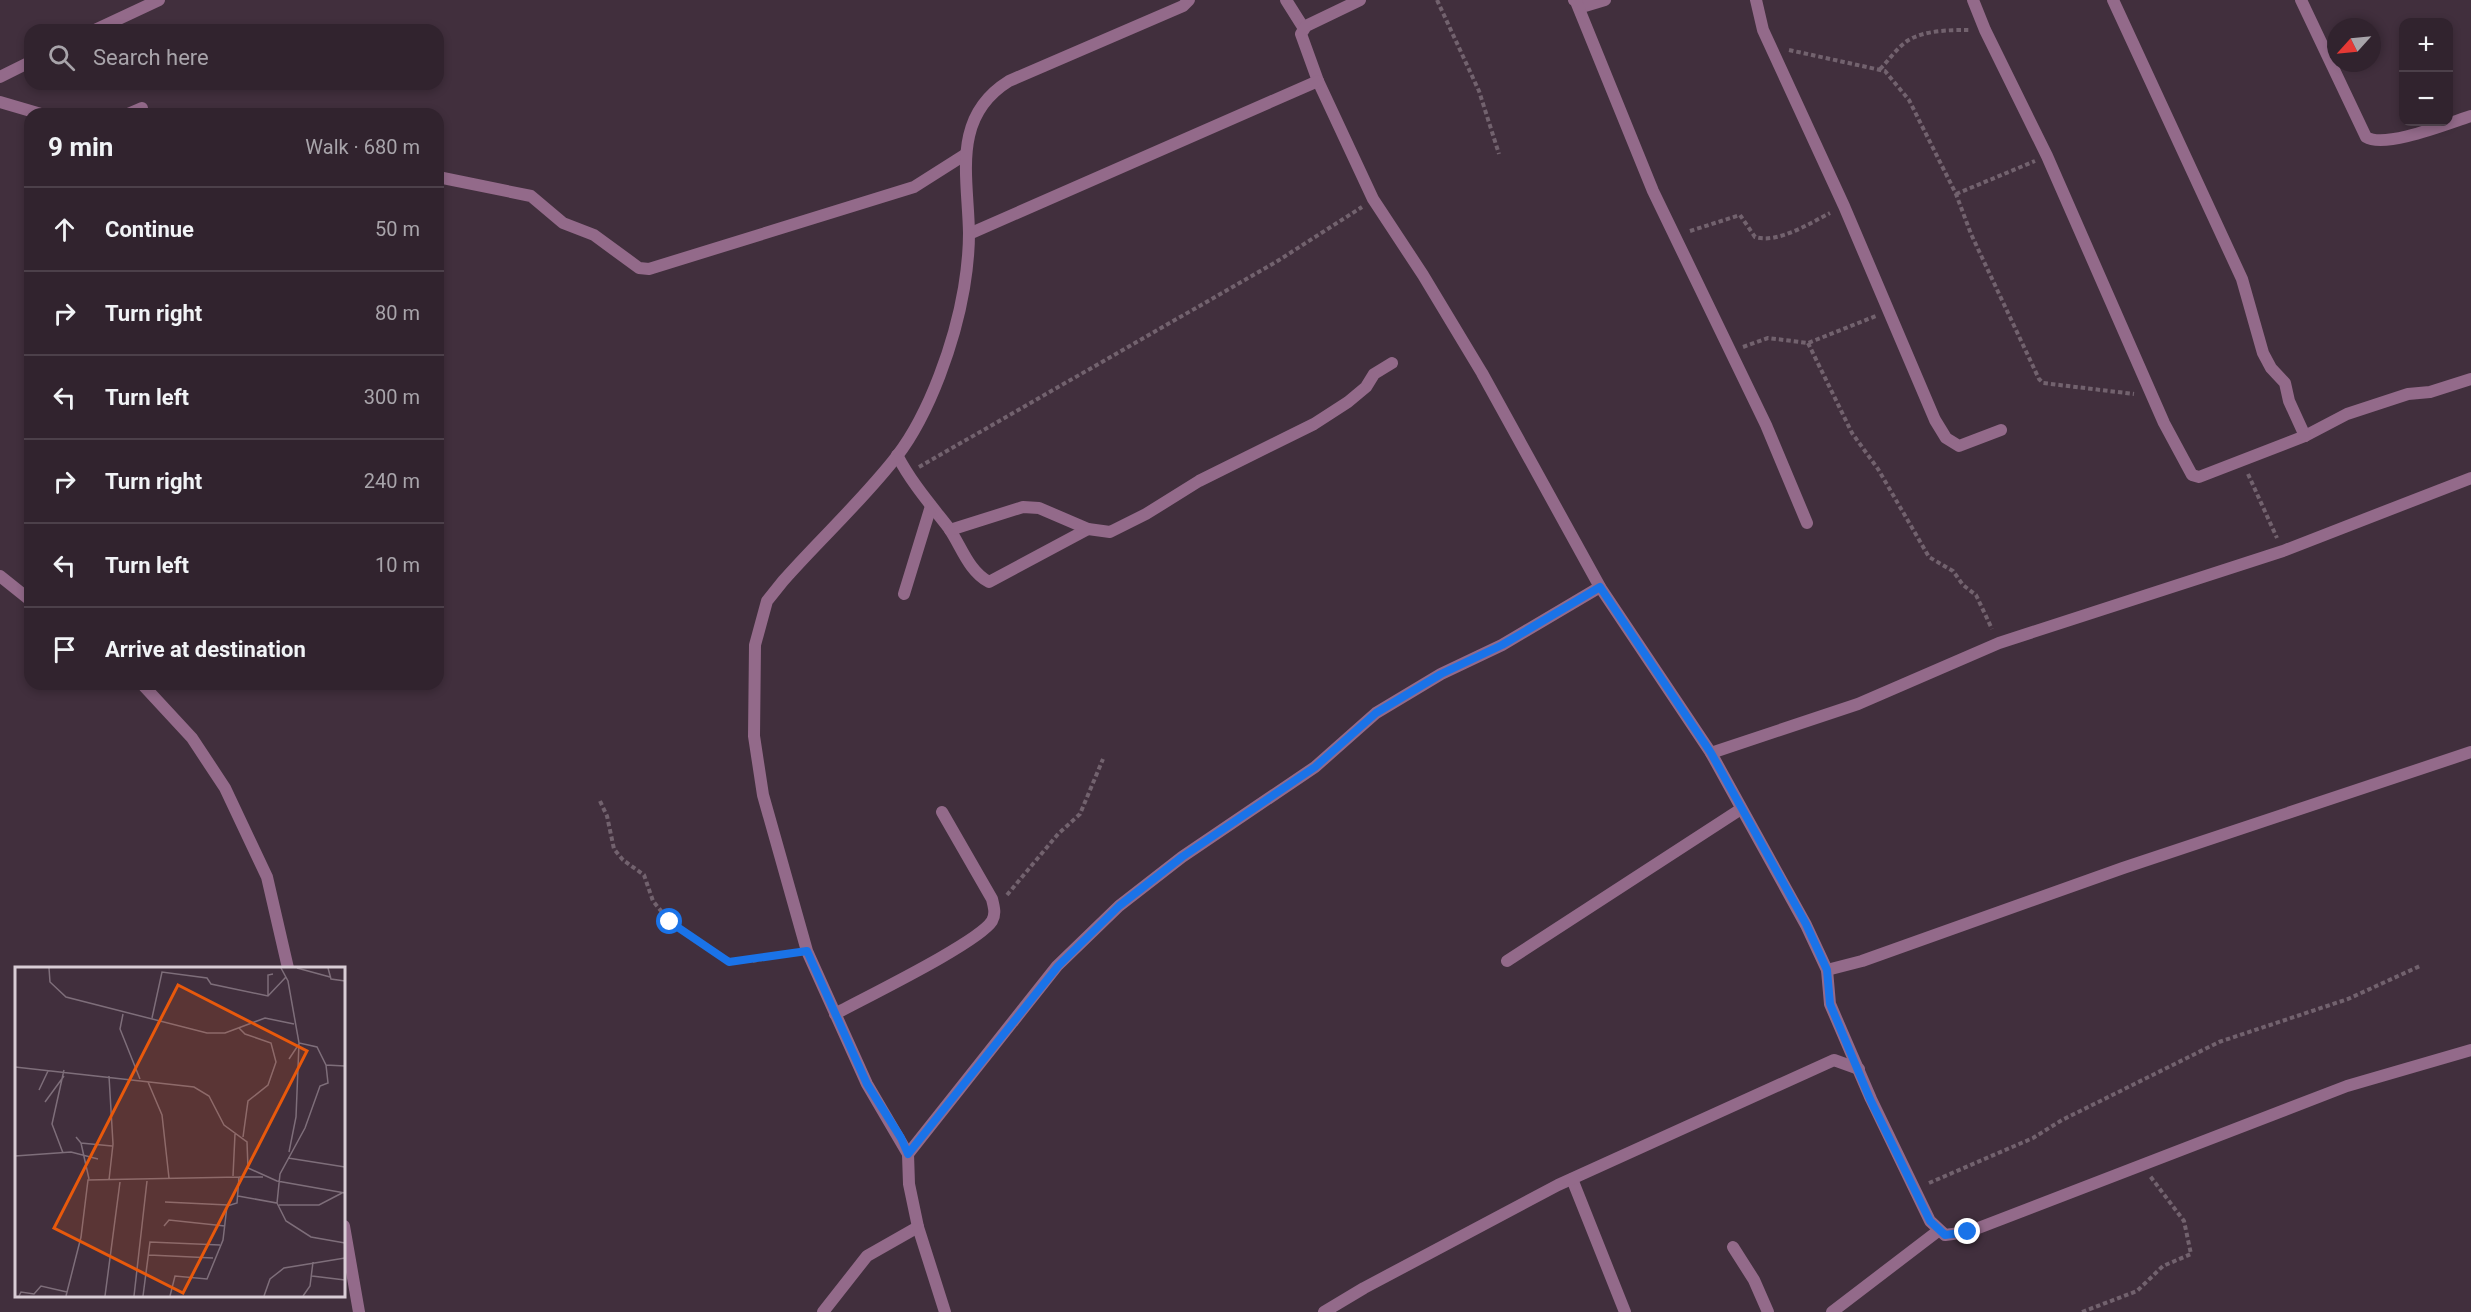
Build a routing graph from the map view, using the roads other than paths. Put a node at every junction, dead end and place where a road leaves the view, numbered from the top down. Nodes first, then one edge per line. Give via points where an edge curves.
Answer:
1 (159, 0) edge
2 (1189, 0) edge
3 (1286, 0) edge
4 (1360, 0) edge
5 (1605, 0) edge
6 (1756, 0) edge
7 (1973, 0) edge
8 (2113, 0) edge
9 (2301, 0) edge
10 (1575, 2) edge
11 (108, 24) edge
12 (1303, 27) junction
13 (24, 65) edge
14 (0, 77) edge
15 (1318, 81) junction
16 (0, 102) edge
17 (24, 109) edge
18 (2471, 116) edge
19 (966, 154) junction
20 (444, 178) edge
21 (969, 234) junction
22 (1392, 363) dead end
23 (2471, 379) edge
24 (2001, 430) dead end
25 (2306, 436) junction
26 (897, 455) junction
27 (2471, 478) edge
28 (931, 506) junction
29 (1807, 523) dead end
30 (1088, 529) junction
31 (950, 530) junction
32 (0, 576) edge
33 (1600, 587) junction
34 (904, 594) dead end
35 (24, 595) edge
36 (148, 690) edge
37 (2471, 752) edge
38 (1711, 753) junction
39 (1741, 809) junction
40 (942, 812) dead end
41 (1507, 961) dead end
42 (288, 967) edge
43 (1827, 970) junction
44 (835, 1014) junction
45 (2471, 1050) edge
46 (1858, 1069) junction
47 (908, 1154) junction
48 (1572, 1179) junction
49 (918, 1227) junction
50 (1938, 1231) junction
51 (345, 1232) edge
52 (1733, 1247) dead end
53 (359, 1312) edge
54 (823, 1312) edge
55 (945, 1312) edge
56 (1324, 1312) edge
57 (1625, 1312) edge
58 (1768, 1312) edge
59 (1832, 1312) edge

1 - 11 street
2 - 19 street via 993,90 971,125
3 - 12 street
4 - 12 street
5 - 10 street via 1585,6
6 - 24 street via 1763,30 1844,206 1935,420 1946,438 1959,446
7 - 25 street via 2047,156 2164,423 2192,475 2199,477
8 - 25 street via 2242,279 2263,353 2285,382 2289,401
9 - 18 street via 2366,137 2377,141 2405,136
10 - 29 street via 1673,237 1766,425
12 - 15 street via 1301,34
13 - 14 street
15 - 21 street
15 - 33 street via 1373,199 1482,373
16 - 17 street
19 - 20 street via 914,187 649,269 639,268 594,235 563,223 531,196
19 - 21 street
21 - 26 street via 964,287 955,325 932,390
22 - 30 street via 1374,374 1348,402 1284,441 1199,481 1110,531
23 - 25 street via 2347,414
26 - 28 street
26 - 44 street via 783,580 767,602 758,628 754,725 757,764 807,951
27 - 38 street via 2283,551 1999,644 1858,704
28 - 31 street
28 - 34 street
30 - 31 street via 1039,507 1023,507
30 - 31 street via 993,582 983,578 966,559
32 - 35 street
33 - 38 street
33 - 47 street via 1376,713 1315,767 1182,857 1119,906 1058,966
36 - 42 street via 192,738 225,788 267,877
37 - 43 street
38 - 39 street
39 - 41 street
39 - 43 street
40 - 44 street via 995,909 993,920 985,929
43 - 46 street via 1830,1004
44 - 47 street via 867,1084
45 - 50 street via 2347,1086 1968,1232 1945,1235
46 - 48 street via 1837,1060 1829,1061
46 - 50 street
47 - 49 street via 909,1184
48 - 56 street
48 - 57 street
49 - 54 street via 867,1256
49 - 55 street
50 - 59 street
51 - 53 street
52 - 58 street

